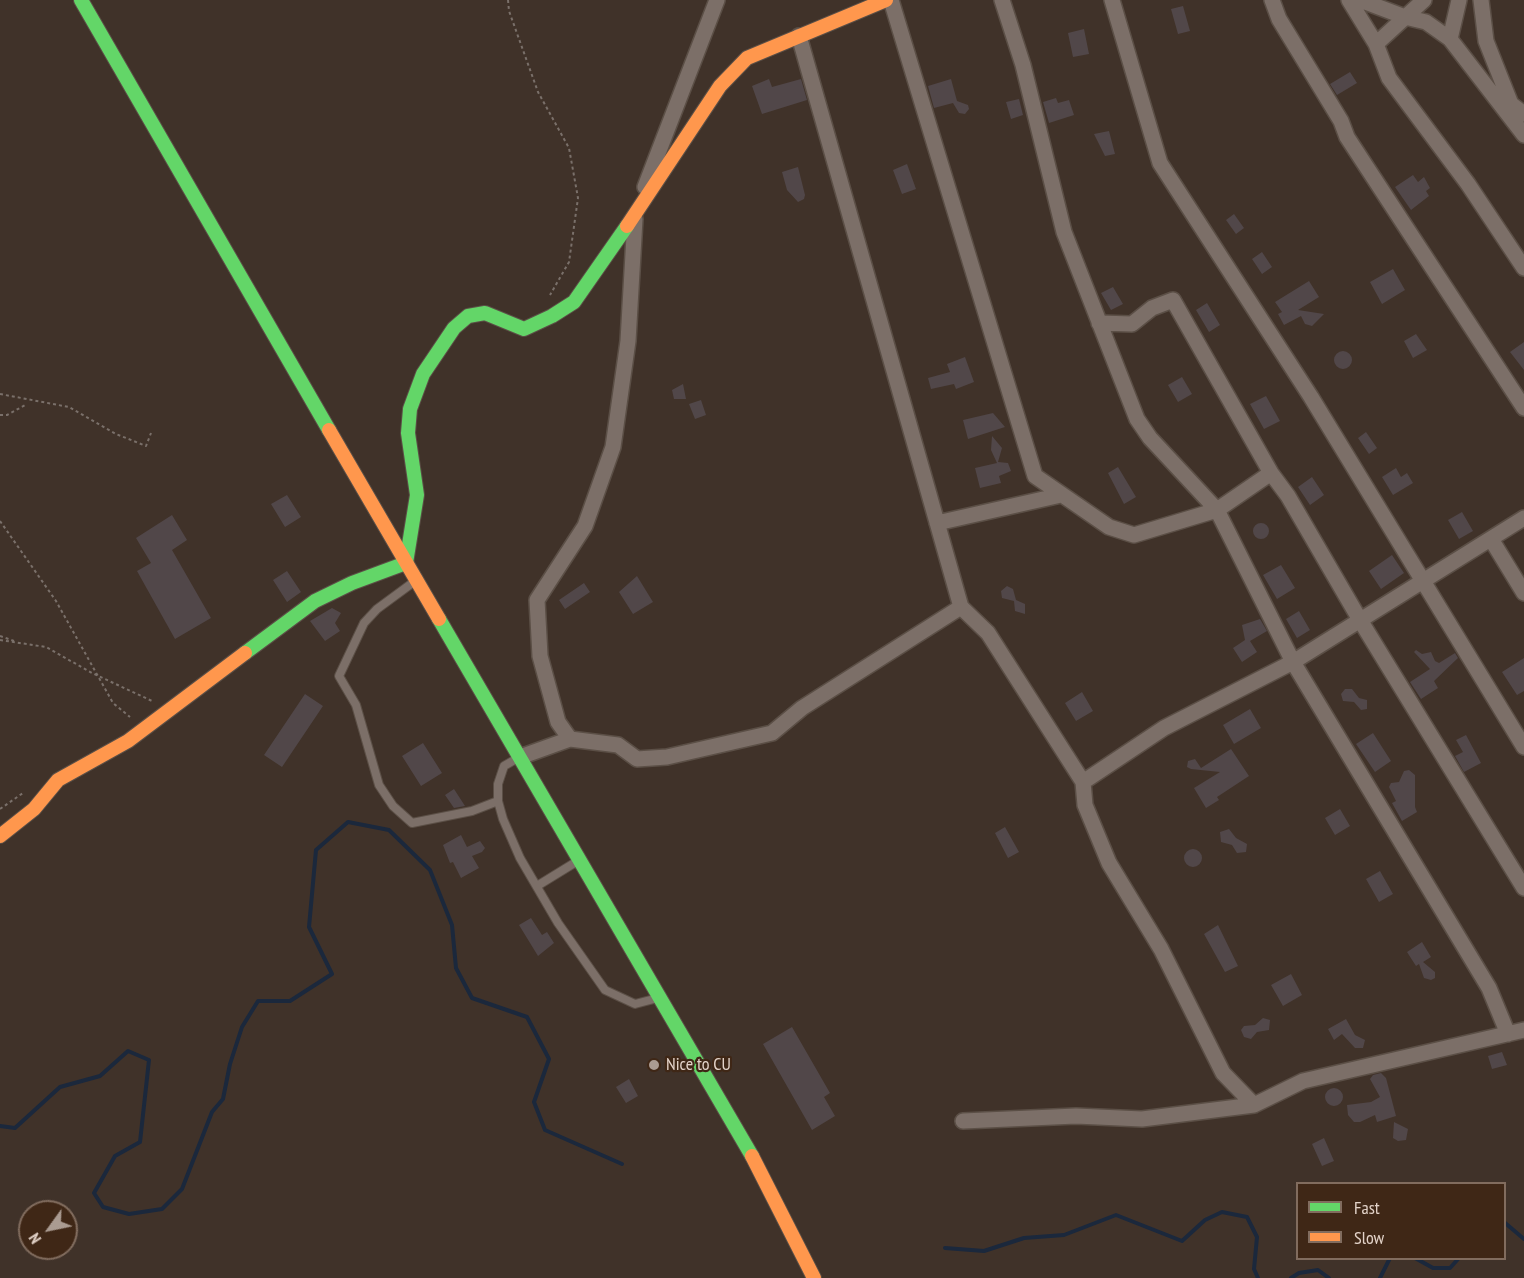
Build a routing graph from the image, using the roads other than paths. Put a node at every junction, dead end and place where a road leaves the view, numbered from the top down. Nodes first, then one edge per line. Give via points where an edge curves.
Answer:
1 (81, 0) edge
2 (717, 0) edge
3 (886, 0) edge
4 (891, 0) edge
5 (1002, 0) edge
6 (1112, 0) edge
7 (1272, 0) edge
8 (1349, 0) edge
9 (1360, 0) edge
10 (1424, 0) edge
11 (1459, 0) edge
12 (1481, 0) edge
13 (1405, 17) junction
14 (793, 38) junction
15 (1450, 39) junction
16 (1376, 44) junction
17 (1524, 114) edge
18 (1524, 135) edge
19 (635, 211) junction
20 (1524, 268) edge
21 (1100, 323) junction
22 (1524, 408) edge
23 (1271, 473) junction
24 (1061, 495) junction
25 (1217, 510) junction
26 (1524, 518) edge
27 (937, 523) junction
28 (1491, 539) junction
29 (406, 563) junction
30 (417, 580) junction
31 (1422, 581) junction
32 (1524, 594) edge
33 (960, 607) junction
34 (1360, 620) junction
35 (1293, 662) junction
36 (570, 739) junction
37 (1524, 747) edge
38 (520, 757) junction
39 (1083, 782) junction
40 (498, 801) junction
41 (0, 836) edge
42 (580, 860) junction
43 (537, 886) junction
44 (1524, 888) edge
45 (661, 998) junction
46 (1524, 1030) edge
47 (1508, 1034) junction
48 (1254, 1105) junction
49 (963, 1121) dead end
50 (814, 1278) edge

1 - 29 main road
2 - 19 street
3 - 14 main road
4 - 24 street via 1035,477
5 - 21 street via 1023,64 1064,232
6 - 31 street via 1160,163 1311,397
7 - 22 street via 1347,136
8 - 16 street
9 - 13 street
10 - 13 street
11 - 15 street
12 - 17 street via 1486,41 1511,104
13 - 15 street via 1426,22
13 - 16 street
14 - 19 main road via 747,58 720,86
14 - 27 street
15 - 18 street
16 - 20 street via 1389,78 1468,184
19 - 29 main road via 574,302 524,329 485,313 468,316 454,328 423,374 410,409 408,433 417,495
19 - 36 street via 628,341 613,447 585,526 537,600 540,656 558,722
21 - 23 street via 1132,324 1152,308 1173,300
21 - 25 street via 1137,419
23 - 25 street
23 - 34 street
24 - 25 street via 1108,527 1134,535
24 - 27 street
25 - 35 street
26 - 28 street
27 - 33 street
28 - 31 street
28 - 32 street
29 - 30 main road
29 - 41 main road via 315,601 128,741 58,780 34,809
30 - 38 main road
30 - 40 lane via 376,609 364,623 339,676 356,705 379,785 393,806 412,823 472,811
31 - 34 street
31 - 37 street
33 - 36 street via 802,708 772,733 637,759 618,745
33 - 39 street via 988,633
34 - 35 street
34 - 44 street
35 - 39 street via 1164,728
35 - 47 street via 1489,988
36 - 38 street
38 - 40 lane via 504,766
38 - 42 main road
39 - 48 street via 1085,805 1109,863 1161,949 1223,1073
40 - 43 lane via 520,858
42 - 43 lane
42 - 45 main road
43 - 45 lane via 605,990 635,1004
45 - 50 main road via 740,1131
46 - 47 street
47 - 48 street via 1303,1081
48 - 49 street via 1142,1119 1076,1116

